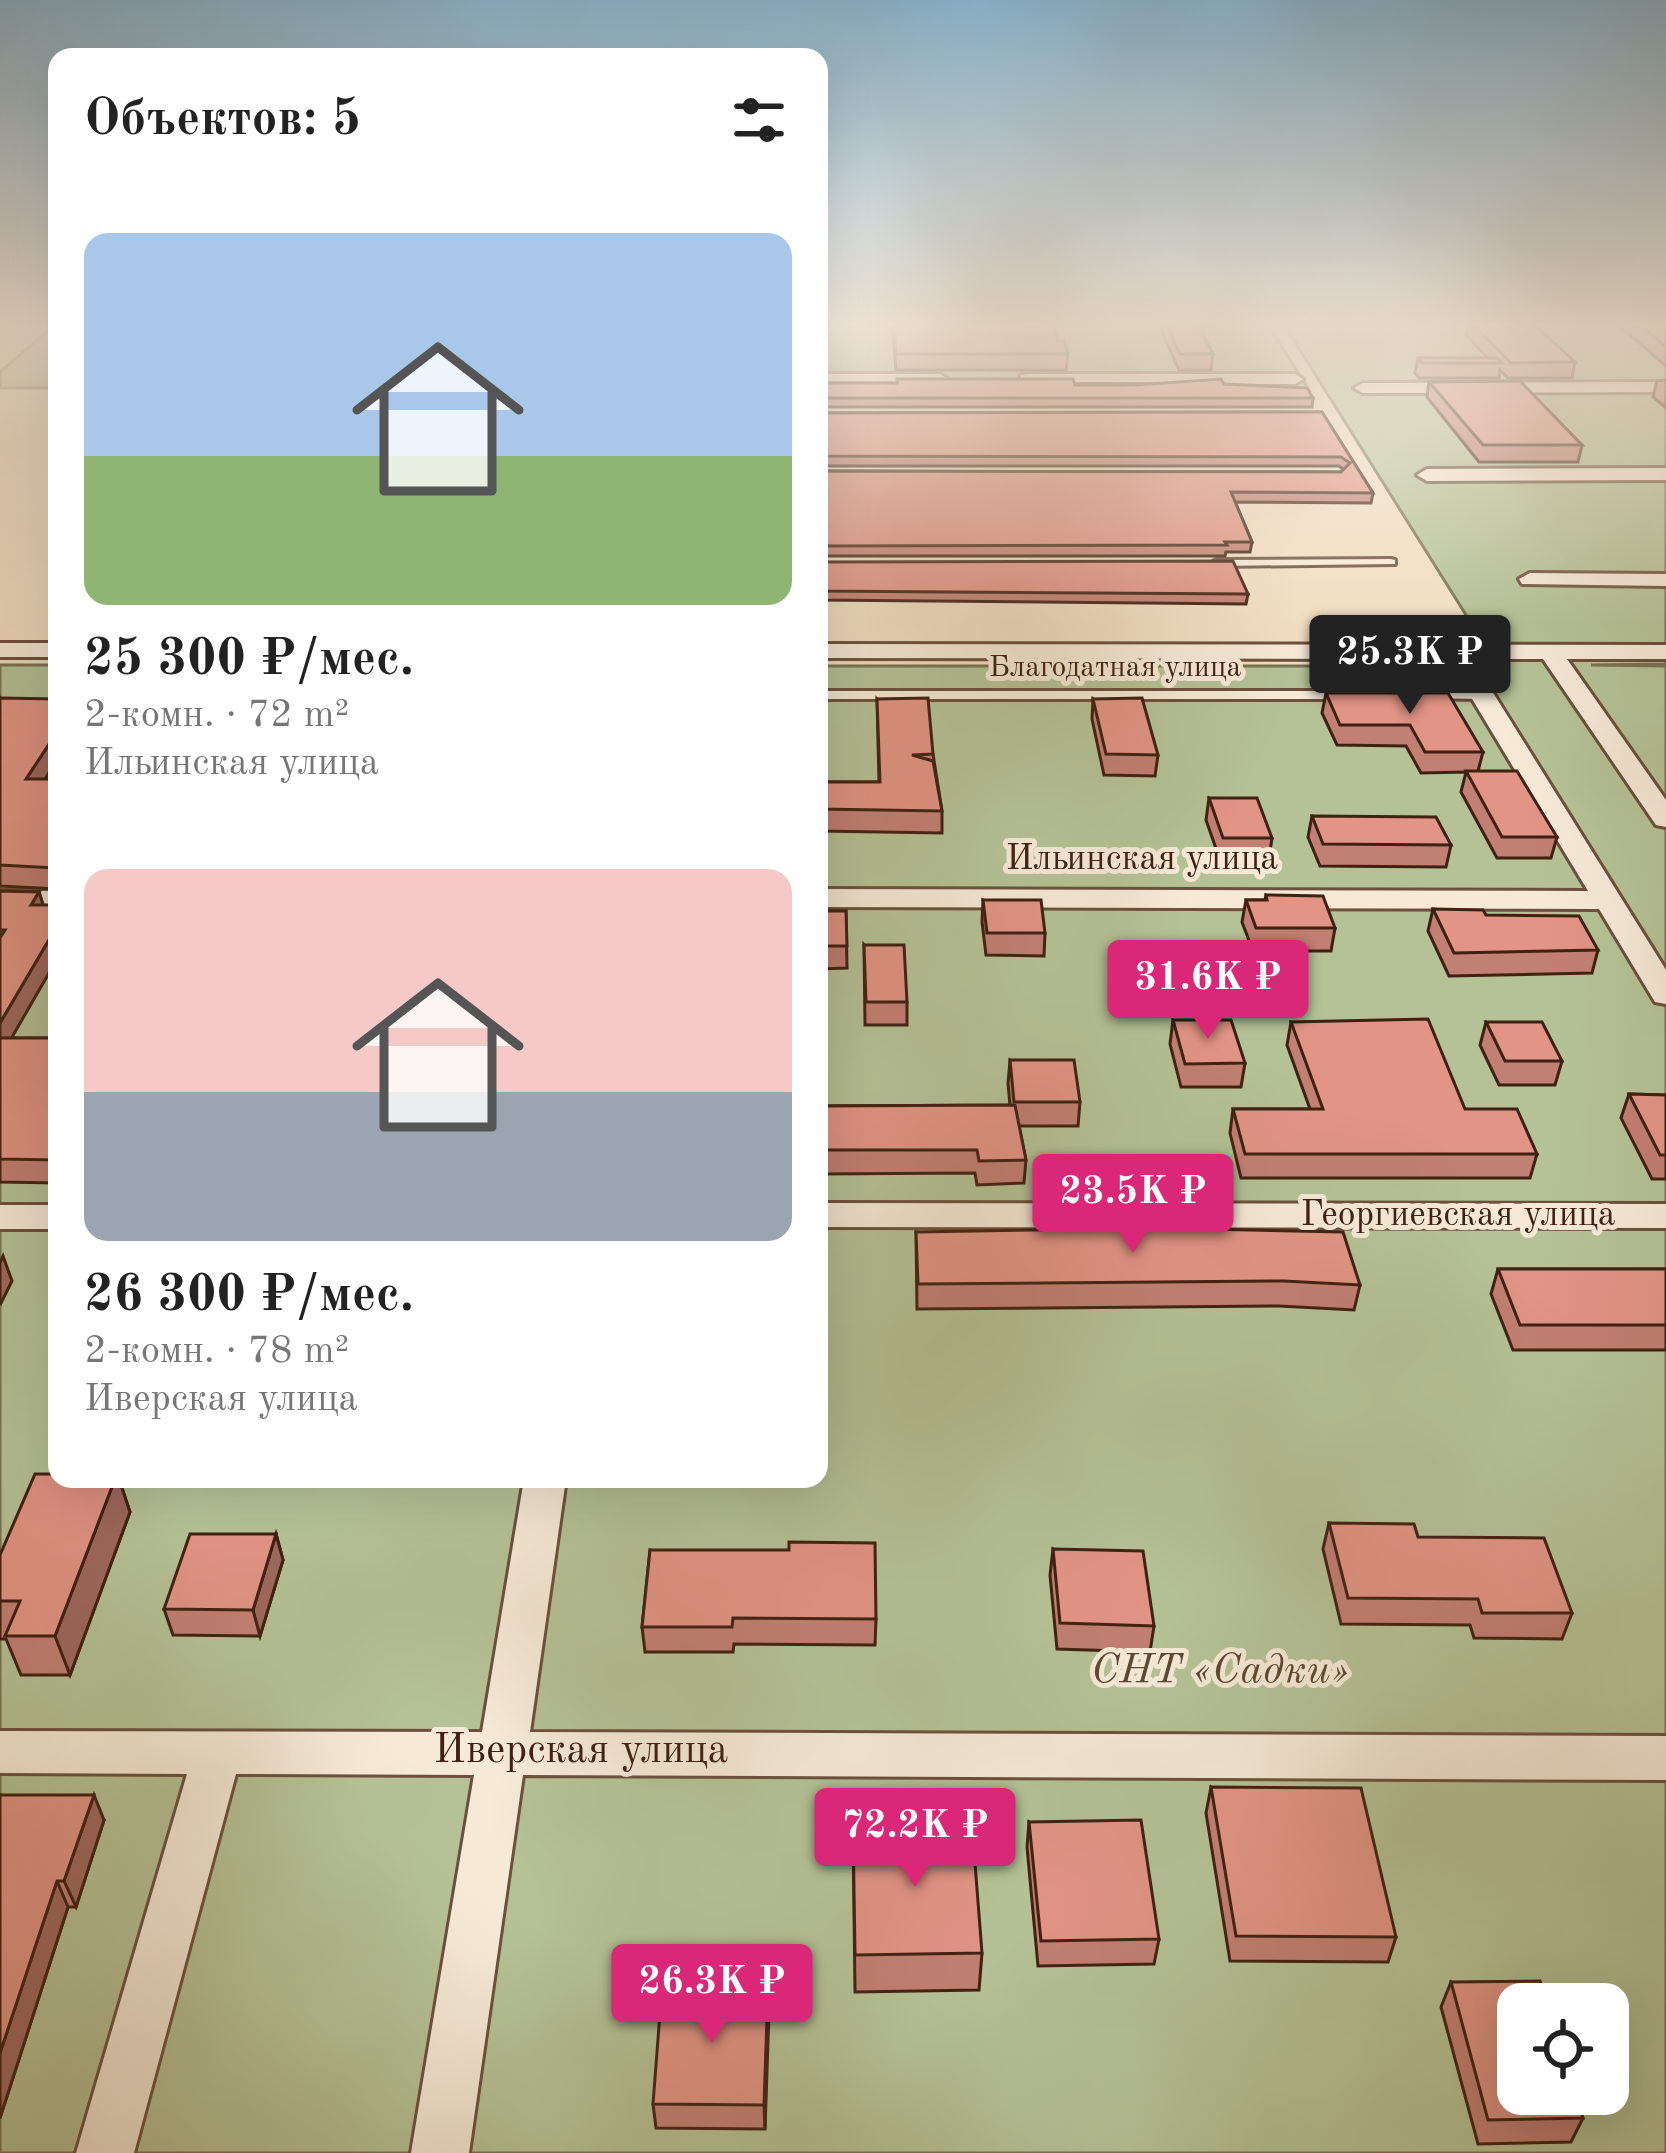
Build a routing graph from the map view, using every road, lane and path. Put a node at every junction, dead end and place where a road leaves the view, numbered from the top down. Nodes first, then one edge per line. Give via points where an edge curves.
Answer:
1 (1666, 474) edge
2 (1427, 475) dead end
3 (1391, 562) dead end
4 (1201, 563) edge
5 (1530, 580) dead end
6 (1666, 580) edge
7 (0, 650) edge
8 (48, 650) edge
9 (828, 650) edge
10 (1456, 652) junction
11 (1550, 652) junction
12 (1666, 652) edge
13 (1482, 694) junction
14 (828, 695) edge
15 (1364, 695) edge
16 (1411, 695) edge
17 (1666, 819) edge
18 (828, 898) edge
19 (0, 900) edge
20 (48, 900) edge
21 (1609, 900) junction
22 (1666, 995) edge
23 (828, 1215) edge
24 (1666, 1216) edge
25 (0, 1217) edge
26 (48, 1217) edge
27 (544, 1488) edge
28 (501, 1750) junction
29 (218, 1751) junction
30 (0, 1752) edge
31 (1666, 1758) edge
32 (105, 2153) edge
33 (440, 2153) edge

1 - 2 street
3 - 4 lane
5 - 6 street
7 - 8 street
9 - 10 street
10 - 11 street
10 - 13 street
11 - 12 street
11 - 17 street
13 - 16 lane
13 - 21 street
14 - 15 lane, Благодатная улица
18 - 21 street, Ильинская улица
19 - 20 street
21 - 22 street
23 - 24 street, Георгиевская улица
25 - 26 street
27 - 28 street
28 - 29 street, Иверская улица
28 - 31 street, Иверская улица
28 - 33 street
29 - 30 street, Иверская улица
29 - 32 street

